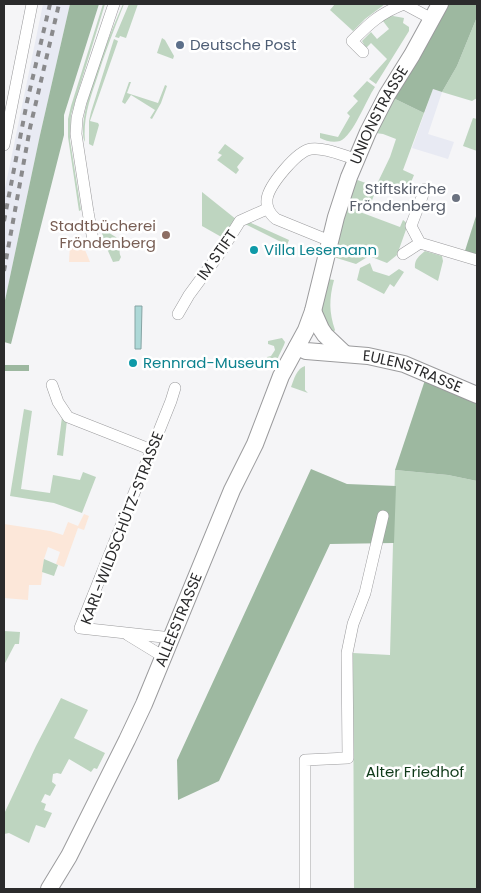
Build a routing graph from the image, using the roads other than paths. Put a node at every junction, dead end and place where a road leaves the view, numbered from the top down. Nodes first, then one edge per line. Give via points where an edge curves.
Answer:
1 (32, 4) edge
2 (114, 4) edge
3 (404, 4) edge
4 (440, 4) edge
5 (432, 19) junction
6 (363, 52) dead end
7 (4, 145) edge
8 (356, 159) junction
9 (425, 189) dead end
10 (267, 209) junction
11 (93, 240) dead end
12 (330, 240) junction
13 (420, 243) junction
14 (403, 254) dead end
15 (477, 260) edge
16 (313, 311) junction
17 (178, 314) dead end
18 (297, 347) junction
19 (345, 354) junction
20 (52, 385) dead end
21 (175, 388) dead end
22 (477, 395) edge
23 (152, 450) junction
24 (383, 516) dead end
25 (124, 633) junction
26 (172, 638) junction
27 (164, 657) junction
28 (53, 886) edge
29 (305, 889) edge

1 - 7 street
2 - 11 street via 77,118 76,134
3 - 5 street
3 - 6 street via 370,23 352,41
4 - 5 main road, UNIONSTRASSE
5 - 8 main road, UNIONSTRASSE via 375,116
8 - 10 street via 317,148 301,153 270,189
8 - 12 main road, UNIONSTRASSE
9 - 13 street via 411,226
10 - 12 street via 276,219
10 - 17 street, IM STIFT via 240,221
12 - 16 main road, UNIONSTRASSE
13 - 14 street
13 - 15 street
16 - 18 main road, UNIONSTRASSE
16 - 19 main road, EULENSTRASSE via 325,335
18 - 19 main road, EULENSTRASSE via 306,351
18 - 26 main road, ALLEESTRASSE via 281,376 255,444 232,490
19 - 22 main road, EULENSTRASSE via 404,364
20 - 23 street via 68,417
21 - 23 street, KARL-WILDSCHÜTZ-STRASSE
23 - 25 street, KARL-WILDSCHÜTZ-STRASSE via 80,628
24 - 29 street via 347,653 348,758 305,760
25 - 26 street, KARL-WILDSCHÜTZ-STRASSE
25 - 27 street, KARL-WILDSCHÜTZ-STRASSE
26 - 27 main road, ALLEESTRASSE
27 - 28 main road, ALLEESTRASSE via 127,740

